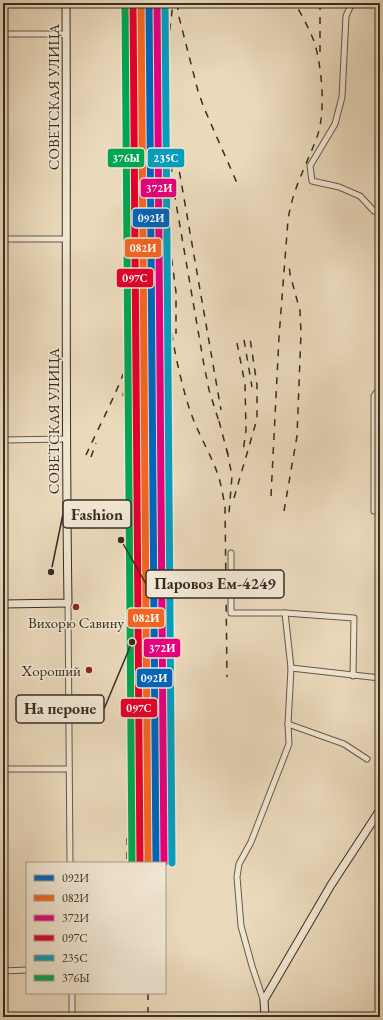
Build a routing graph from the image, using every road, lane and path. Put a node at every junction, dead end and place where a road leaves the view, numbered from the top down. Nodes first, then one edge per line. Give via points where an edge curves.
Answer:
1 (66, 3) edge
2 (352, 3) edge
3 (3, 34) edge
4 (66, 34) junction
5 (380, 208) edge
6 (3, 239) edge
7 (66, 239) junction
8 (380, 389) edge
9 (66, 439) junction
10 (3, 440) edge
11 (374, 511) dead end
12 (231, 553) dead end
13 (68, 603) junction
14 (3, 604) edge
15 (285, 613) junction
16 (291, 668) junction
17 (354, 676) junction
18 (380, 678) edge
19 (288, 724) junction
20 (367, 759) dead end
21 (3, 769) edge
22 (69, 769) junction
23 (380, 810) edge
24 (70, 862) edge
25 (26, 970) edge
26 (3, 971) edge
27 (72, 994) edge
28 (264, 1000) junction
29 (72, 1017) edge
30 (265, 1017) edge
31 (269, 1017) edge

1 - 4 street, СОВЕТСКАЯ УЛИЦА
2 - 5 street via 346,16 342,97 335,124 310,166 312,181 339,187 360,196 374,211
3 - 4 street
4 - 7 street, СОВЕТСКАЯ УЛИЦА
6 - 7 street
7 - 9 street, СОВЕТСКАЯ УЛИЦА
8 - 11 street via 374,396
9 - 10 street
9 - 13 street, СОВЕТСКАЯ УЛИЦА
12 - 15 street via 231,613
13 - 14 street
13 - 22 street, СОВЕТСКАЯ УЛИЦА
15 - 16 street
15 - 17 street via 354,618
16 - 17 street
16 - 19 street
17 - 18 street
19 - 20 street via 344,744
19 - 28 street via 289,744 251,842 239,864 237,877 241,926
21 - 22 street
22 - 24 street, СОВЕТСКАЯ УЛИЦА
23 - 28 street via 331,885
25 - 26 street
27 - 29 street
28 - 30 street
28 - 31 street

